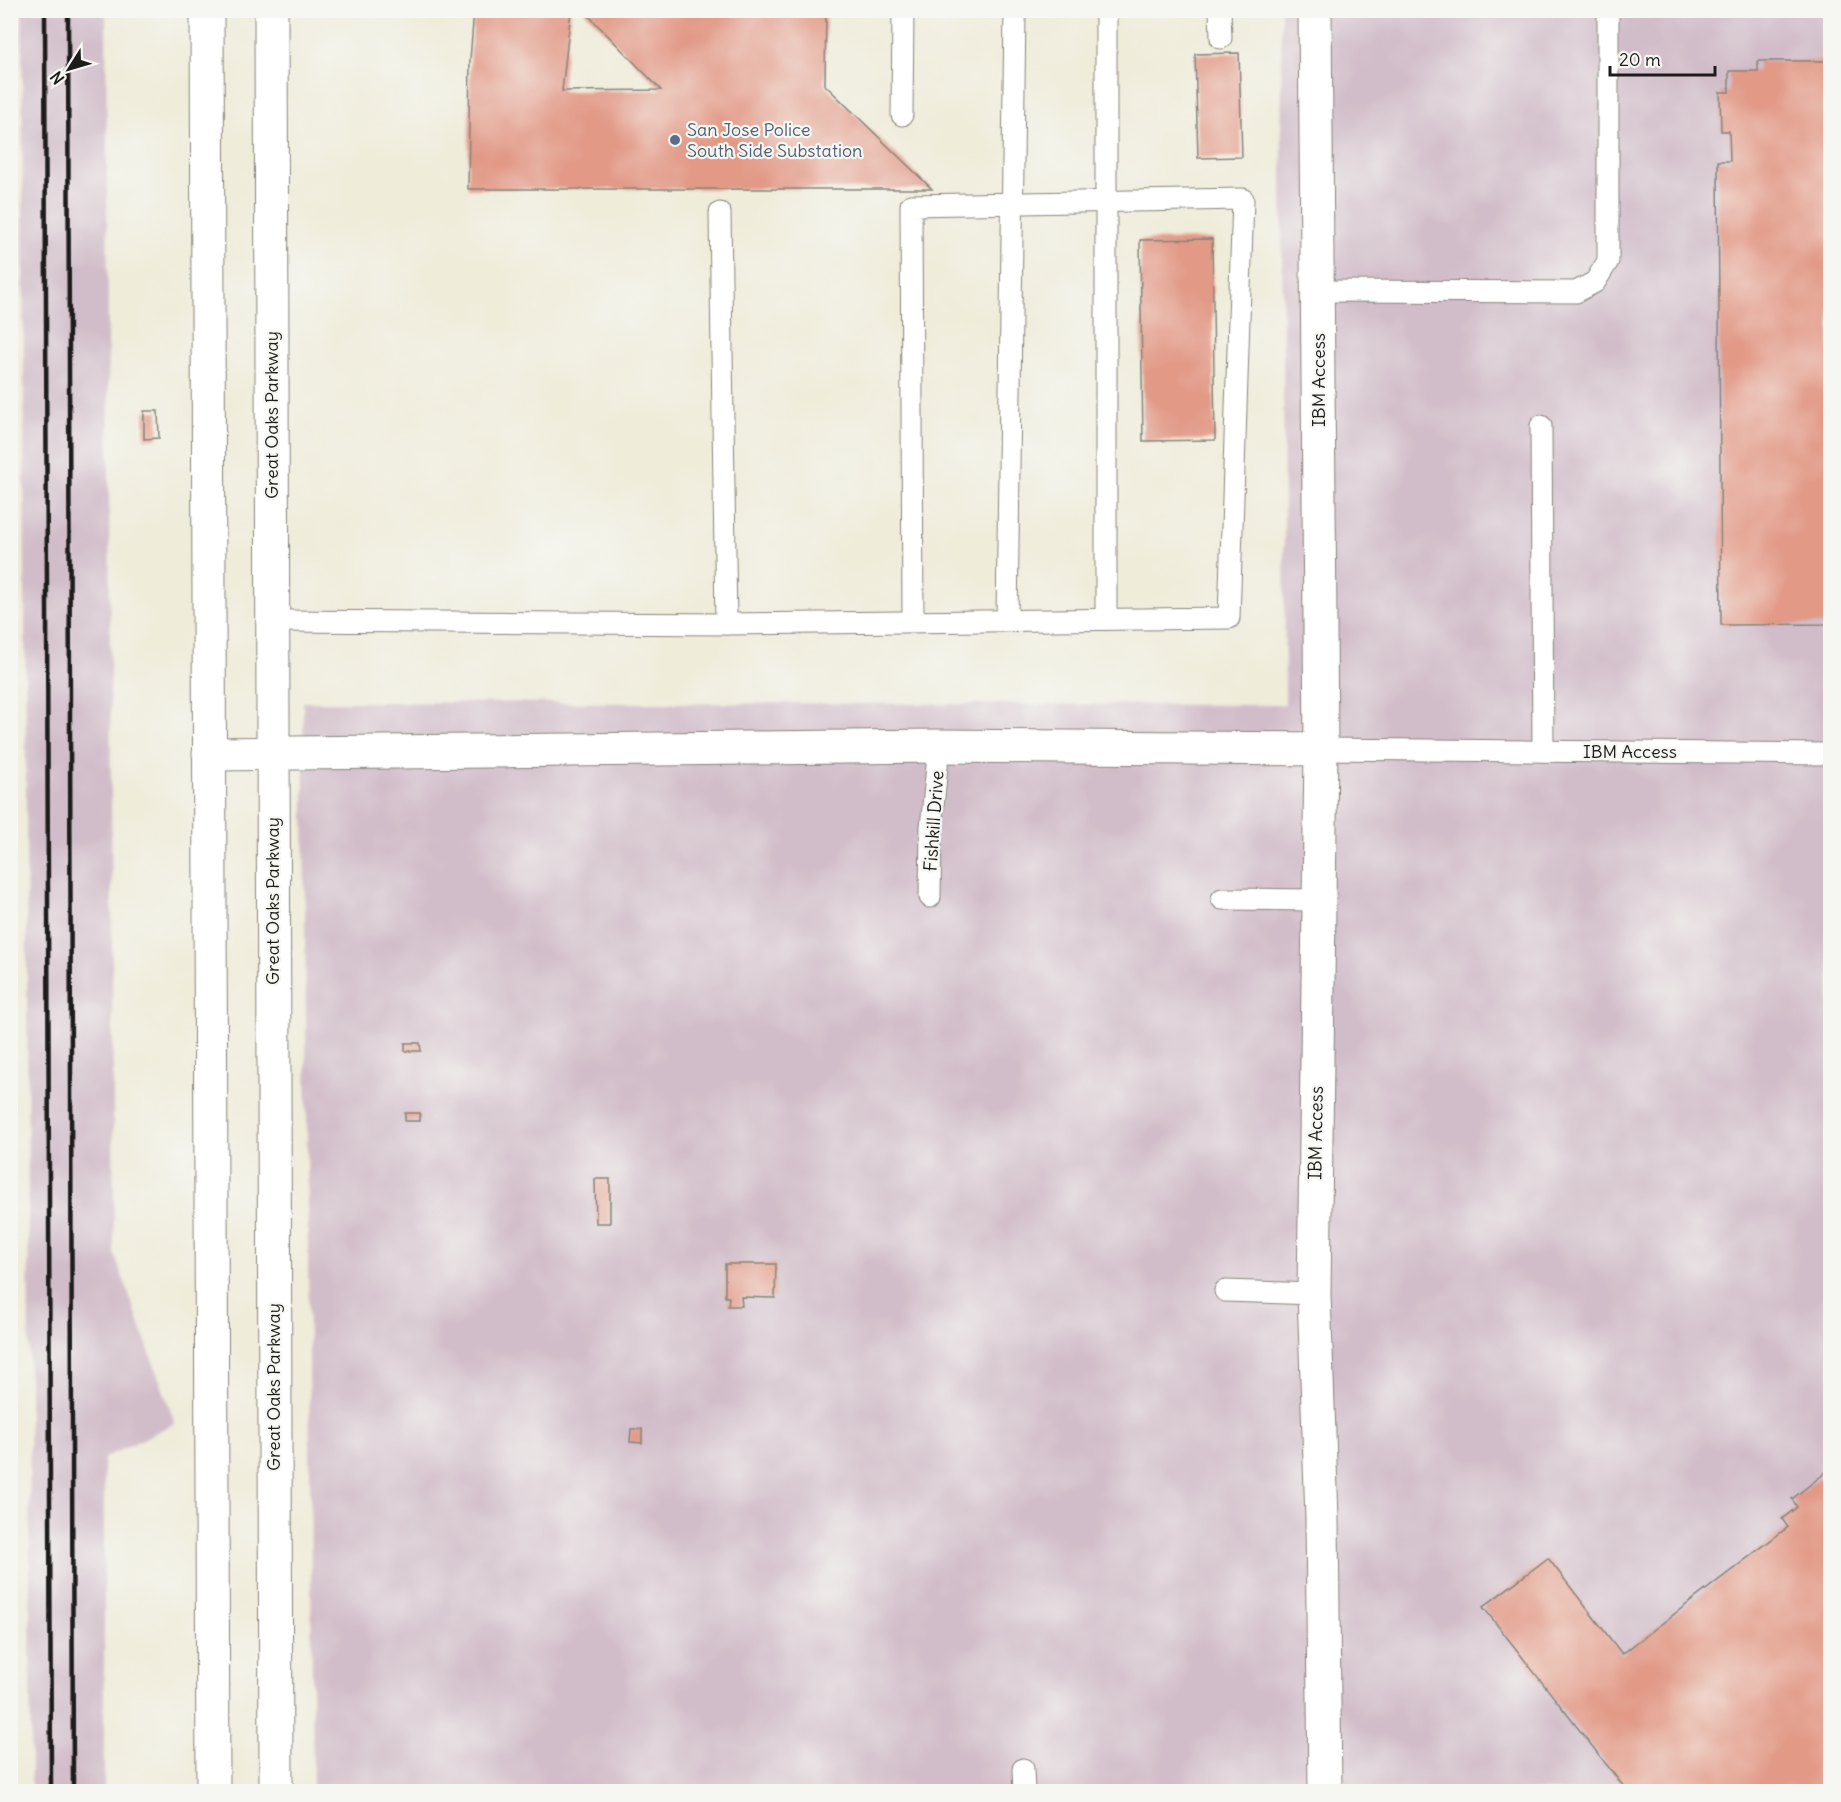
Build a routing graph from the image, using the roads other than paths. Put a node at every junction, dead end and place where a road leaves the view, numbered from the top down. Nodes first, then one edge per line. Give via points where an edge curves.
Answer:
1 (207, 10) edge
2 (271, 10) edge
3 (903, 10) edge
4 (1014, 10) edge
5 (1106, 10) edge
6 (1220, 10) edge
7 (1315, 10) edge
8 (1608, 10) edge
9 (1221, 38) dead end
10 (902, 115) dead end
11 (1106, 201) junction
12 (1012, 203) junction
13 (720, 213) dead end
14 (1318, 291) junction
15 (1541, 426) dead end
16 (1106, 619) junction
17 (272, 621) junction
18 (1007, 621) junction
19 (913, 622) junction
20 (726, 624) junction
21 (939, 746) junction
22 (1321, 749) junction
23 (1543, 751) junction
24 (274, 753) junction
25 (209, 754) junction
26 (1830, 754) edge
27 (930, 897) dead end
28 (1222, 899) dead end
29 (1319, 900) junction
30 (1225, 1291) dead end
31 (1314, 1294) junction
32 (1023, 1768) dead end
33 (213, 1791) edge
34 (276, 1791) edge
35 (1024, 1791) edge
36 (1325, 1791) edge

1 - 25 main road
2 - 17 main road, Great Oaks Parkway
3 - 10 lane
4 - 12 lane
5 - 11 lane
6 - 9 lane
7 - 14 main road, IBM Access
8 - 14 lane via 1608,261 1595,282 1576,292
11 - 12 lane
11 - 16 lane
11 - 16 lane via 1243,199 1229,618
12 - 18 lane
12 - 19 lane via 911,205
13 - 20 lane
14 - 22 main road, IBM Access
15 - 23 lane
16 - 18 lane
17 - 20 lane
17 - 24 main road, Great Oaks Parkway
18 - 19 lane
19 - 20 lane
21 - 22 main road
21 - 24 main road
21 - 27 lane, Fishkill Drive via 931,827
22 - 23 lane, IBM Access
22 - 29 main road, IBM Access
23 - 26 lane, IBM Access
24 - 25 main road
24 - 34 main road, Great Oaks Parkway
25 - 33 main road
28 - 29 lane
29 - 31 main road, IBM Access
30 - 31 lane
31 - 36 main road, IBM Access via 1322,1518
32 - 35 lane

